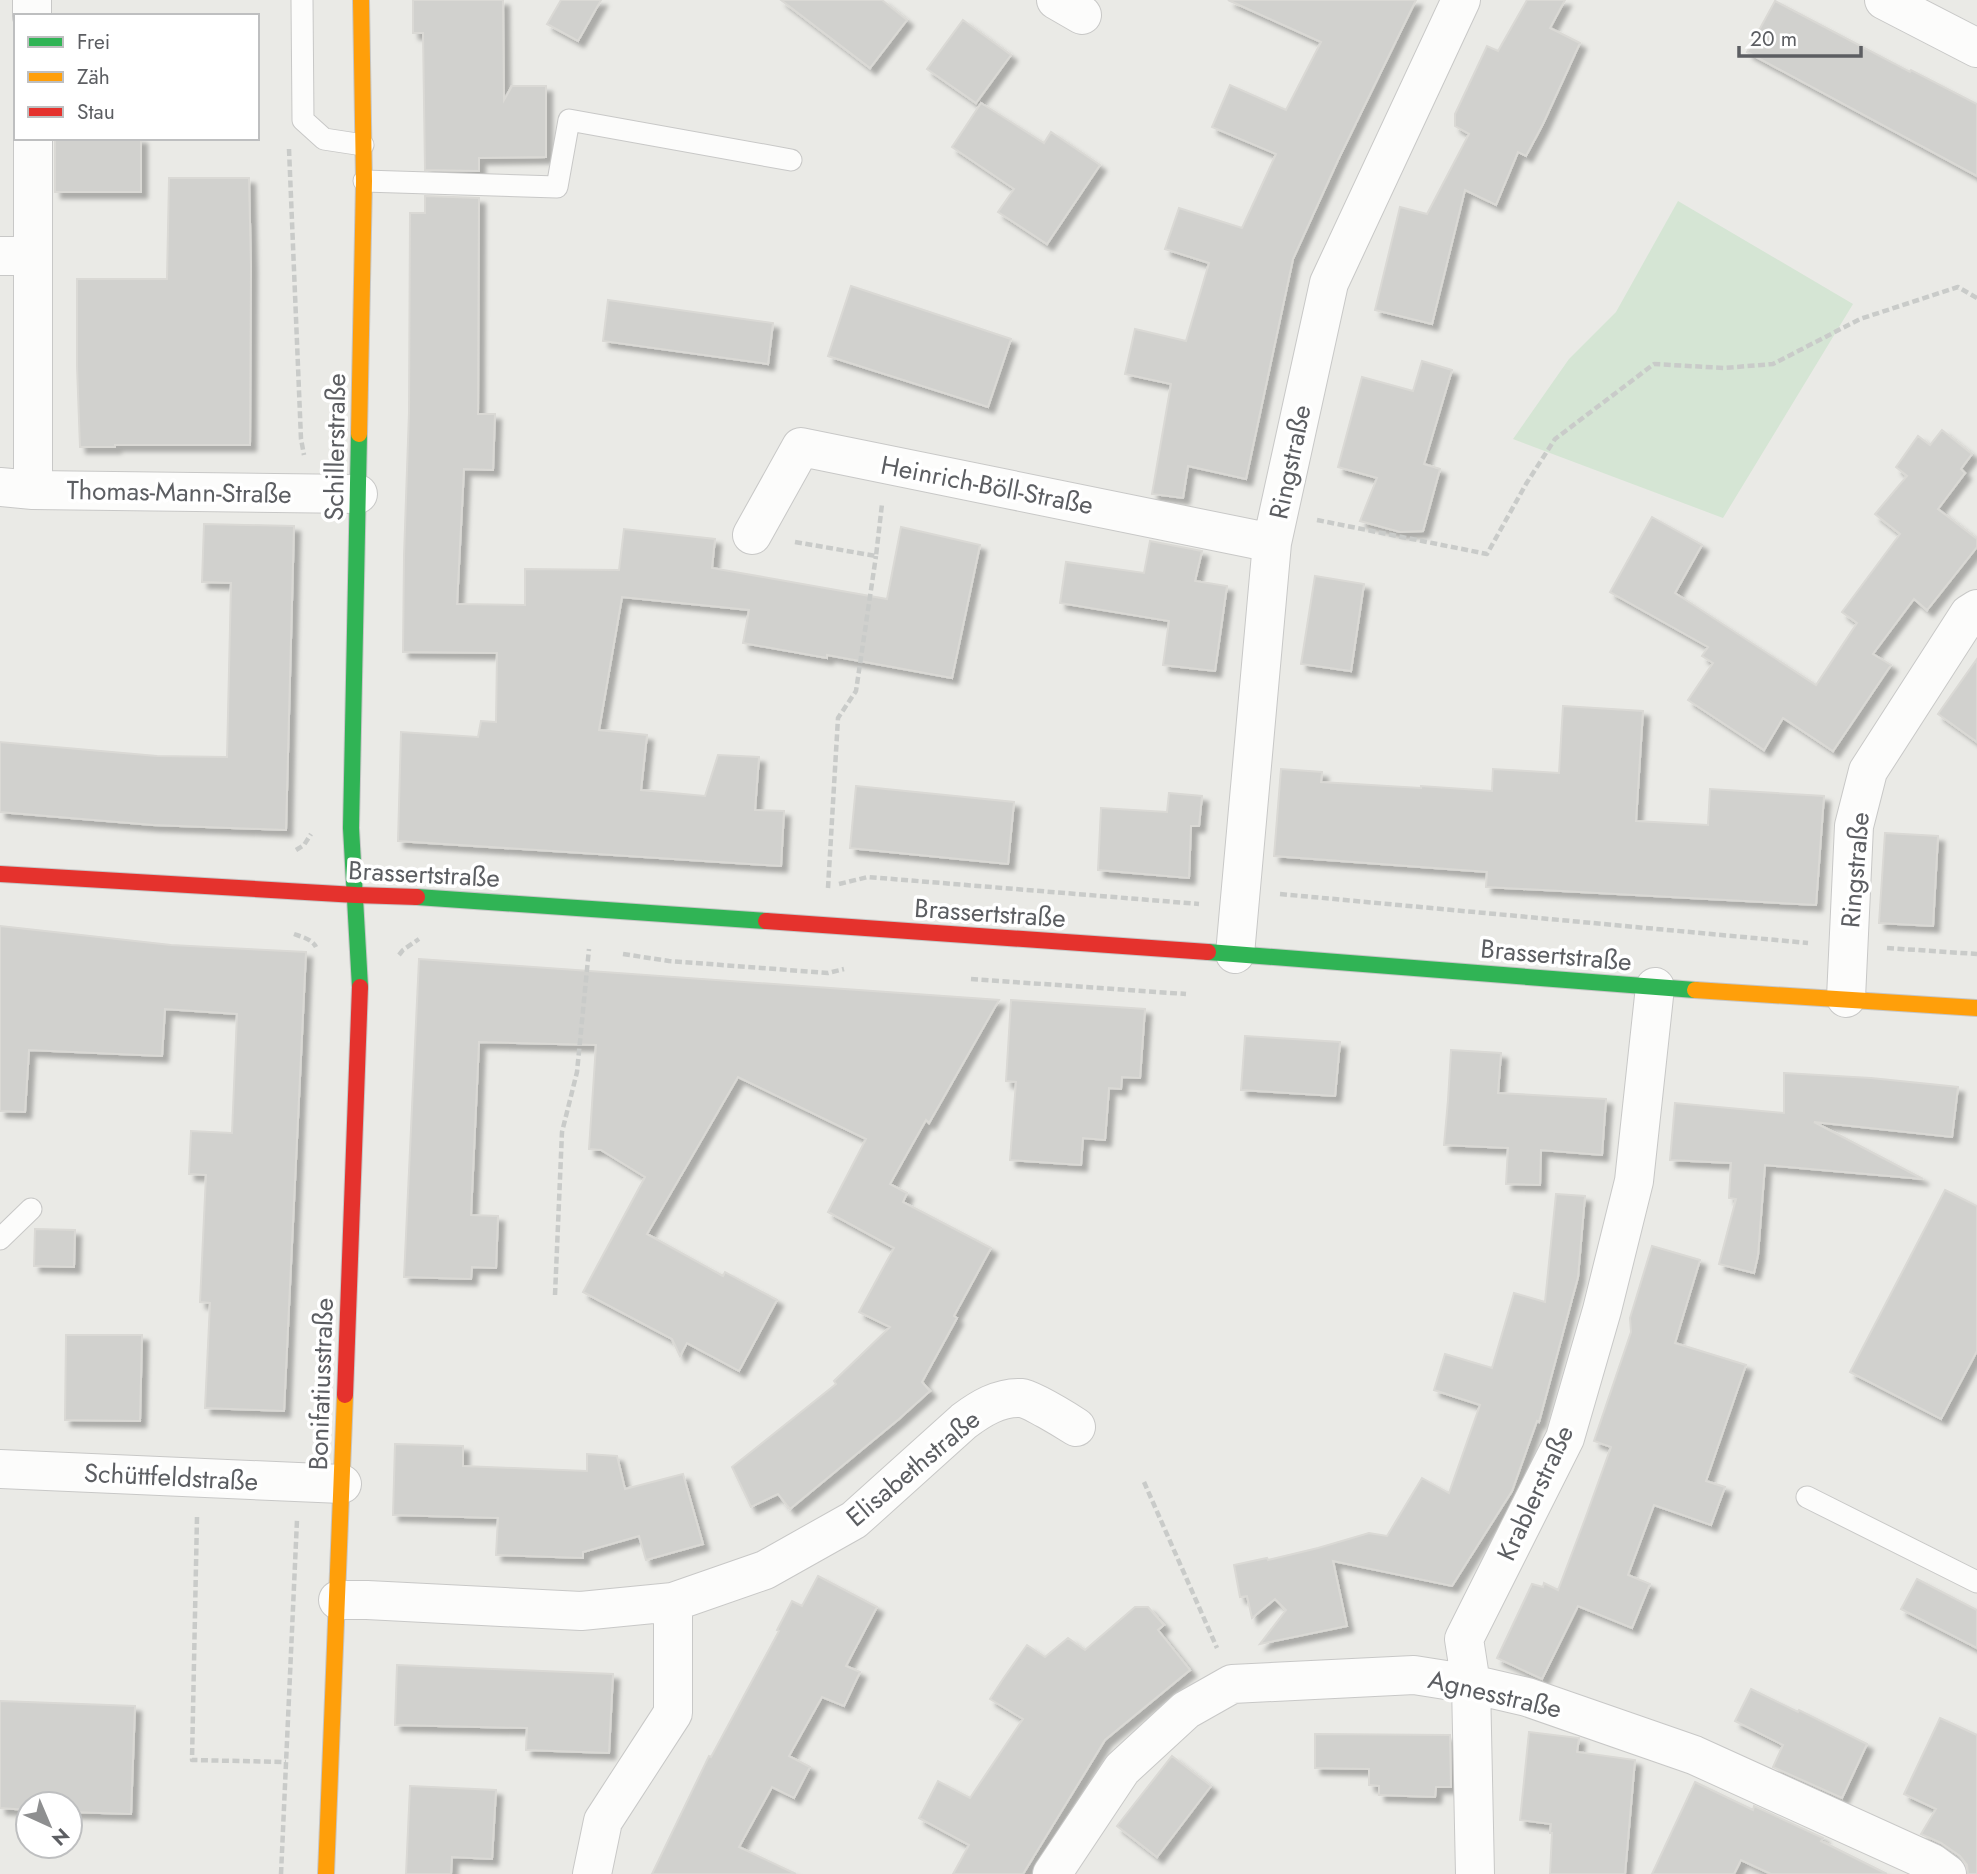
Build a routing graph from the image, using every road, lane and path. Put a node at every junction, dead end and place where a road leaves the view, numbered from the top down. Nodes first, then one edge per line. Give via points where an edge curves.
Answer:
1 (302, 0) edge
2 (361, 0) edge
3 (1461, 0) edge
4 (1884, 0) edge
5 (1977, 48) edge
6 (289, 139) dead end
7 (33, 140) edge
8 (363, 145) junction
9 (791, 160) dead end
10 (364, 181) junction
11 (16, 256) edge
12 (1977, 298) edge
13 (887, 465) junction
14 (17, 488) edge
15 (311, 494) junction
16 (358, 494) junction
17 (1275, 527) junction
18 (752, 535) joint
19 (876, 556) junction
20 (1977, 609) edge
21 (351, 828) junction
22 (294, 852) dead end
23 (0, 874) edge
24 (828, 887) junction
25 (356, 895) junction
26 (1240, 897) junction
27 (592, 909) junction
28 (822, 926) junction
29 (291, 933) dead end
30 (420, 939) dead end
31 (1849, 945) junction
32 (589, 949) junction
33 (602, 951) dead end
34 (615, 953) dead end
35 (1235, 954) junction
36 (1977, 954) edge
37 (321, 955) dead end
38 (393, 964) dead end
39 (848, 969) dead end
40 (970, 979) dead end
41 (1655, 987) junction
42 (1198, 995) dead end
43 (1846, 998) junction
44 (1977, 1008) edge
45 (31, 1209) dead end
46 (0, 1239) edge
47 (555, 1295) dead end
48 (1076, 1426) dead end
49 (0, 1469) edge
50 (198, 1478) junction
51 (1144, 1482) dead end
52 (342, 1484) junction
53 (1807, 1497) dead end
54 (1977, 1582) edge
55 (338, 1600) junction
56 (673, 1602) junction
57 (1232, 1684) junction
58 (1471, 1684) junction
59 (286, 1762) dead end
60 (326, 1874) edge
61 (592, 1874) edge
62 (1052, 1874) edge
63 (1475, 1874) edge
64 (1947, 1874) edge

1 - 8 lane via 303,120 324,139
2 - 8 main road, Schillerstraße
3 - 17 street, Ringstraße via 1329,283
4 - 5 street
6 - 15 path via 302,439
7 - 11 street
8 - 10 main road, Schillerstraße
9 - 10 lane via 569,120 558,187
10 - 16 main road, Schillerstraße
11 - 14 street
12 - 17 path via 1958,287 1860,318 1773,364 1724,368 1654,364 1555,439 1488,554
13 - 17 street, Heinrich-Böll-Straße
13 - 18 street, Heinrich-Böll-Straße via 801,447
13 - 19 path
14 - 15 street, Thomas-Mann-Straße
15 - 16 street, Thomas-Mann-Straße
16 - 21 main road, Schillerstraße
17 - 26 street, Ringstraße
18 - 19 path
19 - 24 path via 856,691 838,718
20 - 31 street, Ringstraße via 1969,614 1868,771 1854,826
21 - 22 path via 315,828
21 - 25 main road, Schillerstraße
23 - 25 main road, Brassertstraße
24 - 26 path via 868,877 1198,904
24 - 28 path
25 - 27 main road, Brassertstraße
25 - 52 main road, Bonifatiusstraße via 360,996
26 - 31 path via 1263,892
26 - 35 street, Ringstraße
27 - 28 main road, Brassertstraße
27 - 32 path
28 - 35 main road, Brassertstraße
29 - 37 path via 314,944
30 - 38 path
31 - 36 path
31 - 43 street, Ringstraße
32 - 33 path
32 - 47 path via 577,1072 562,1132
34 - 39 path via 828,973
35 - 41 main road, Brassertstraße
40 - 42 path
41 - 43 main road, Brassertstraße
41 - 58 street, Krablerstraße via 1634,1181 1602,1310 1565,1438 1464,1639
43 - 44 main road, Brassertstraße
45 - 46 lane
48 - 56 street, Elisabethstraße via 1023,1398 999,1401 964,1421 854,1520 765,1570
49 - 50 street, Schüttfeldstraße
50 - 52 street, Schüttfeldstraße
50 - 59 path via 192,1760
51 - 57 path
52 - 55 main road, Bonifatiusstraße
53 - 54 lane
55 - 56 street, Elisabethstraße via 581,1611
55 - 60 main road, Bonifatiusstraße
56 - 61 street via 673,1713 603,1821
57 - 58 street, Agnesstraße via 1414,1675
57 - 62 street, Agnesstraße via 1186,1710 1122,1769
58 - 63 street, Krablerstraße
58 - 64 street, Agnesstraße via 1527,1697 1694,1755

